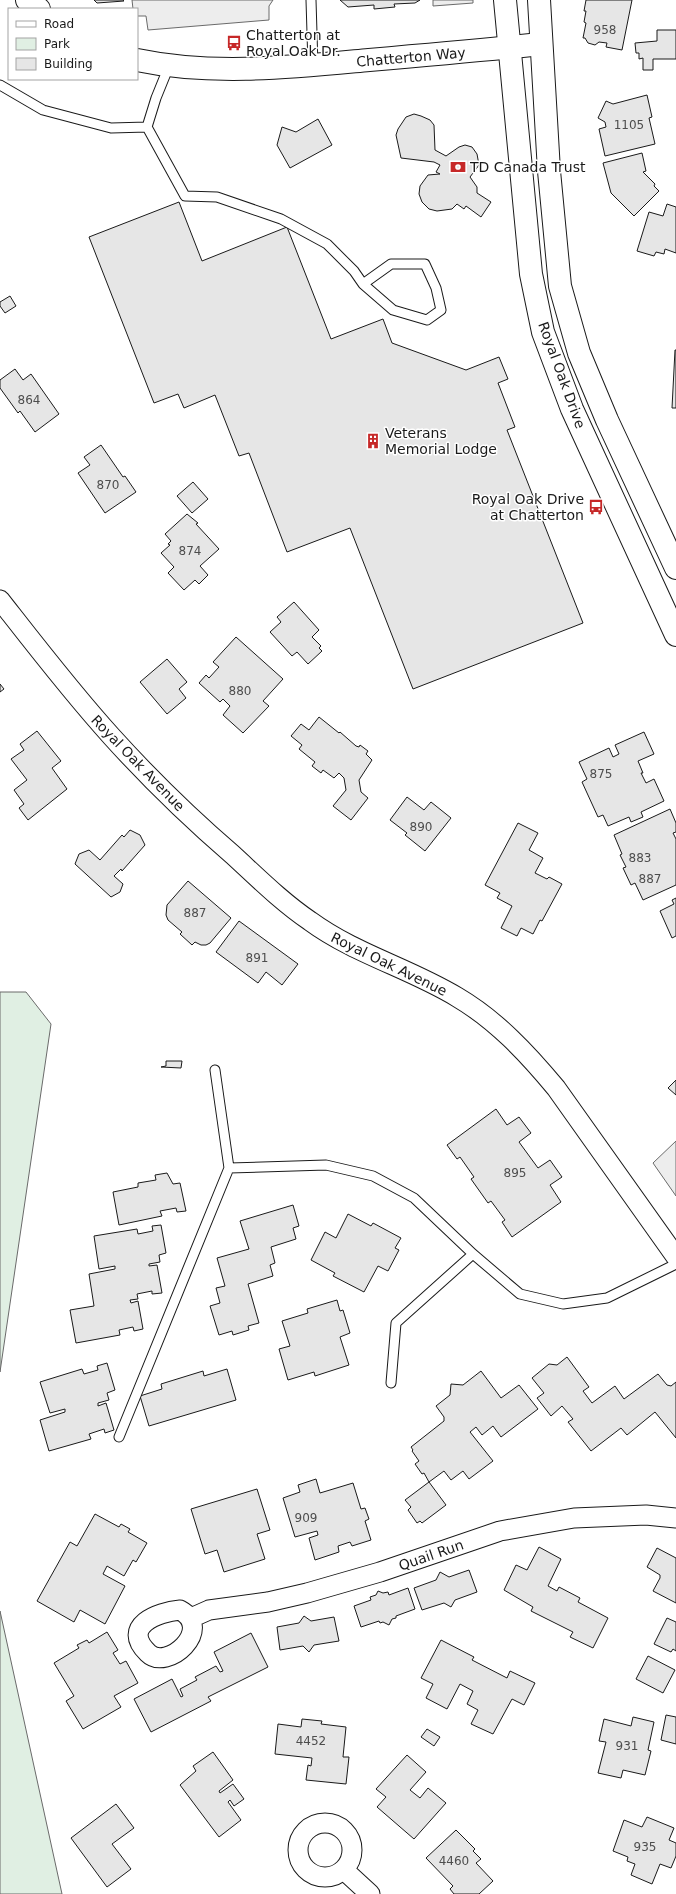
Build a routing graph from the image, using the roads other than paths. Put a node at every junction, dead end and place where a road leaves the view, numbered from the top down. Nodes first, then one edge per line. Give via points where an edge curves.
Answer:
1 (27, 0) edge
2 (311, 0) edge
3 (506, 0) edge
4 (539, 0) edge
5 (38, 8) edge
6 (542, 44) junction
7 (509, 48) junction
8 (138, 60) edge
9 (169, 66) junction
10 (313, 66) junction
11 (0, 85) edge
12 (147, 127) junction
13 (363, 284) junction
14 (676, 568) edge
15 (0, 600) edge
16 (676, 635) edge
17 (215, 1070) dead end
18 (229, 1168) junction
19 (473, 1254) junction
20 (676, 1257) edge
21 (676, 1264) edge
22 (391, 1383) dead end
23 (119, 1437) dead end
24 (676, 1518) edge
25 (191, 1618) dead end
26 (345, 1871) dead end
27 (370, 1894) edge

1 - 5 main road
2 - 10 lane
3 - 7 main road, Royal Oak Drive
4 - 6 main road, Royal Oak Drive
6 - 7 main road, Chatterton Way
6 - 14 main road, Royal Oak Drive via 549,171 560,286 579,353 607,420
7 - 10 main road, Chatterton Way
7 - 16 main road, Royal Oak Drive via 531,274 543,332 572,409
8 - 9 main road, Chatterton Way
9 - 10 main road, Chatterton Way via 219,69
9 - 12 lane
11 - 12 lane via 43,110 111,128
12 - 13 lane via 185,196 217,197 280,219 327,244 354,271
13 - 13 lane via 393,310 427,320 440,310 436,288 425,264 391,264
15 - 20 street, Royal Oak Avenue via 73,693 112,737 198,825 288,904 329,935 457,997 510,1038 556,1088
17 - 18 lane
18 - 19 lane via 326,1165 373,1176 414,1198
18 - 23 lane
19 - 21 lane via 520,1294 563,1304 607,1298
19 - 22 lane via 396,1323
24 - 25 street, Quail Run via 646,1515 574,1518 500,1531 380,1572 307,1593 268,1602 209,1610
26 - 27 street

